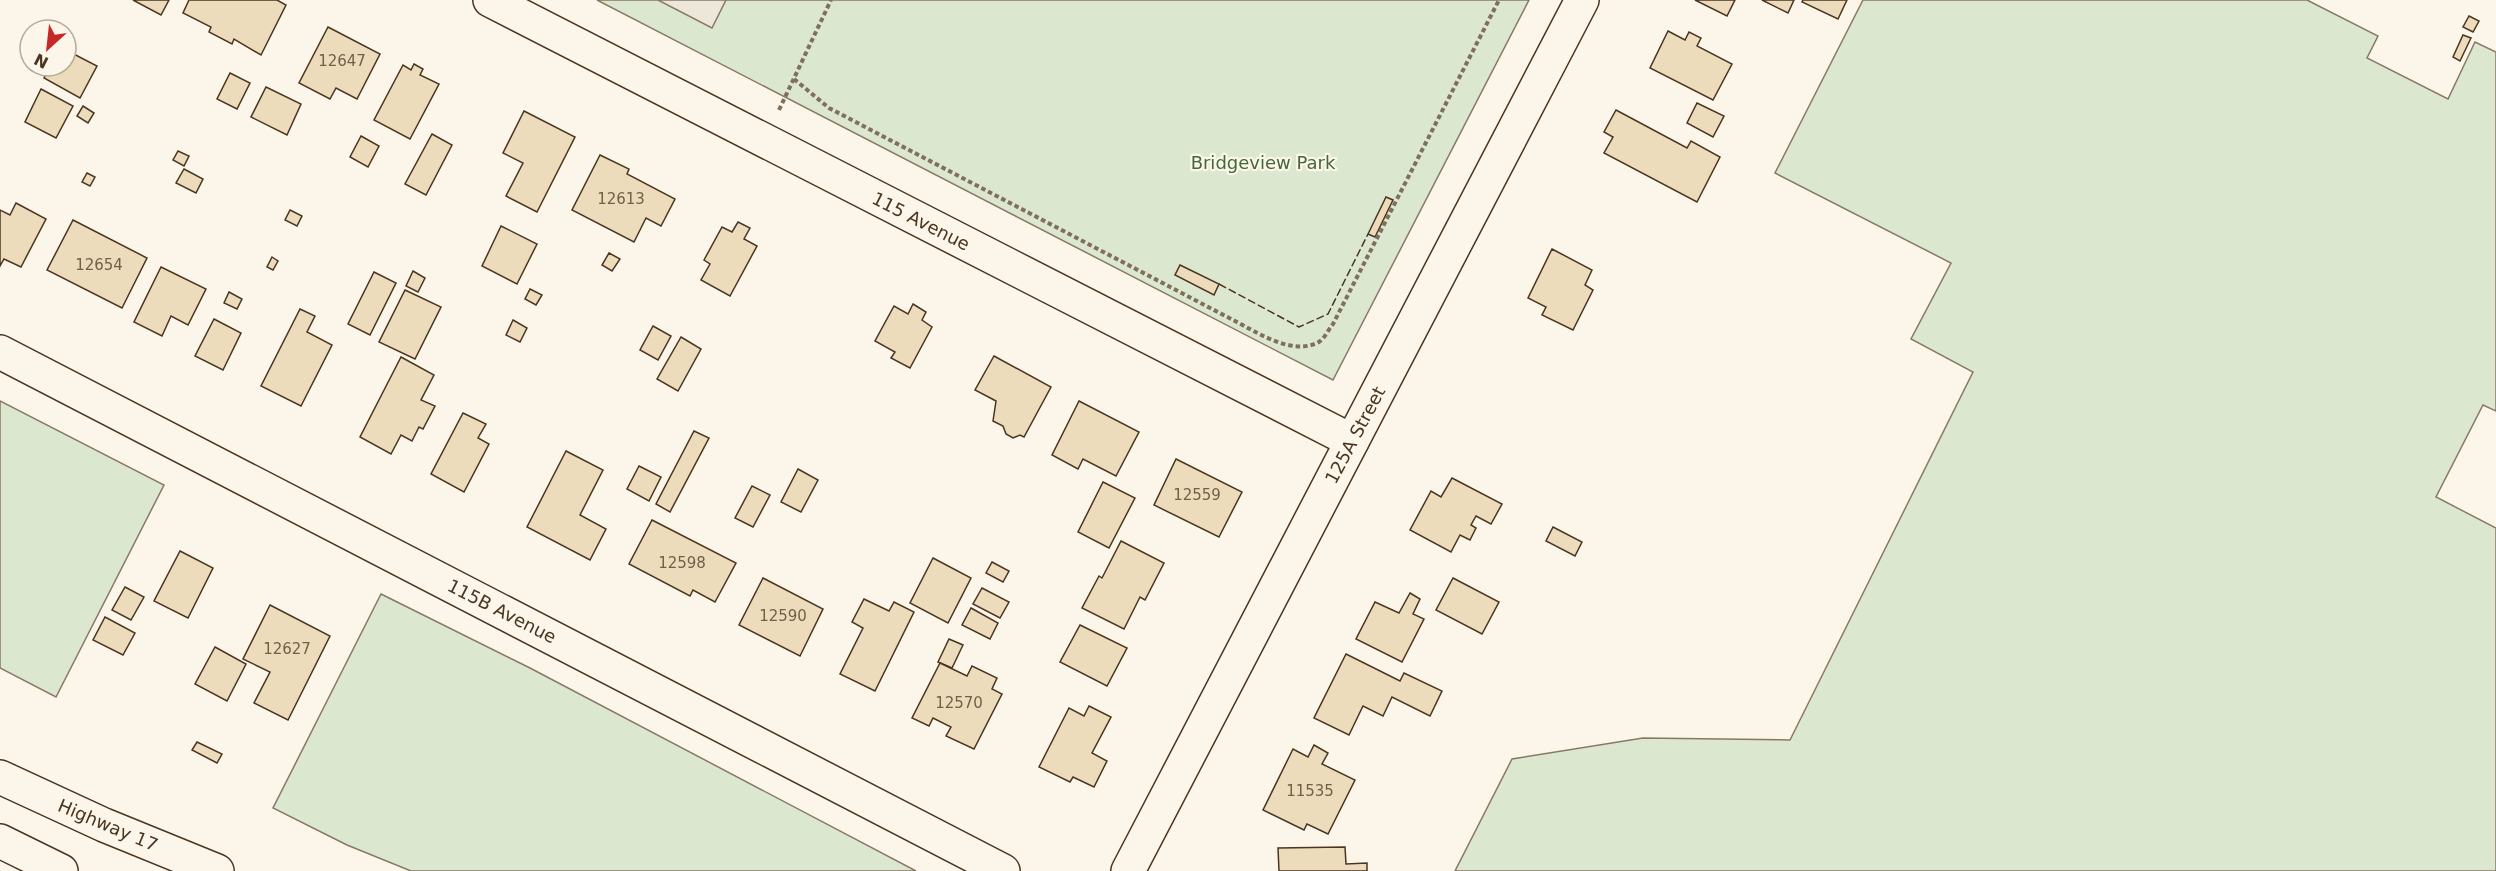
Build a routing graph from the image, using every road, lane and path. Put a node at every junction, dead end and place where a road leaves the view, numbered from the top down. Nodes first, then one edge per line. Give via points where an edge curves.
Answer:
1 (490, 0) edge
2 (831, 0) edge
3 (1499, 0) edge
4 (1582, 0) edge
5 (0, 352) edge
6 (1352, 441) junction
7 (0, 777) edge
8 (0, 841) edge
9 (62, 871) edge
10 (217, 871) edge
11 (1003, 871) edge
12 (1128, 871) edge

1 - 6 main road, 115 Avenue
2 - 3 path via 794,79 817,100 1260,334 1305,346 1320,342 1333,324
4 - 6 main road, 125A Street
5 - 11 main road, 115B Avenue
6 - 12 main road, 125A Street
7 - 10 main road, Highway 17
8 - 9 main road

